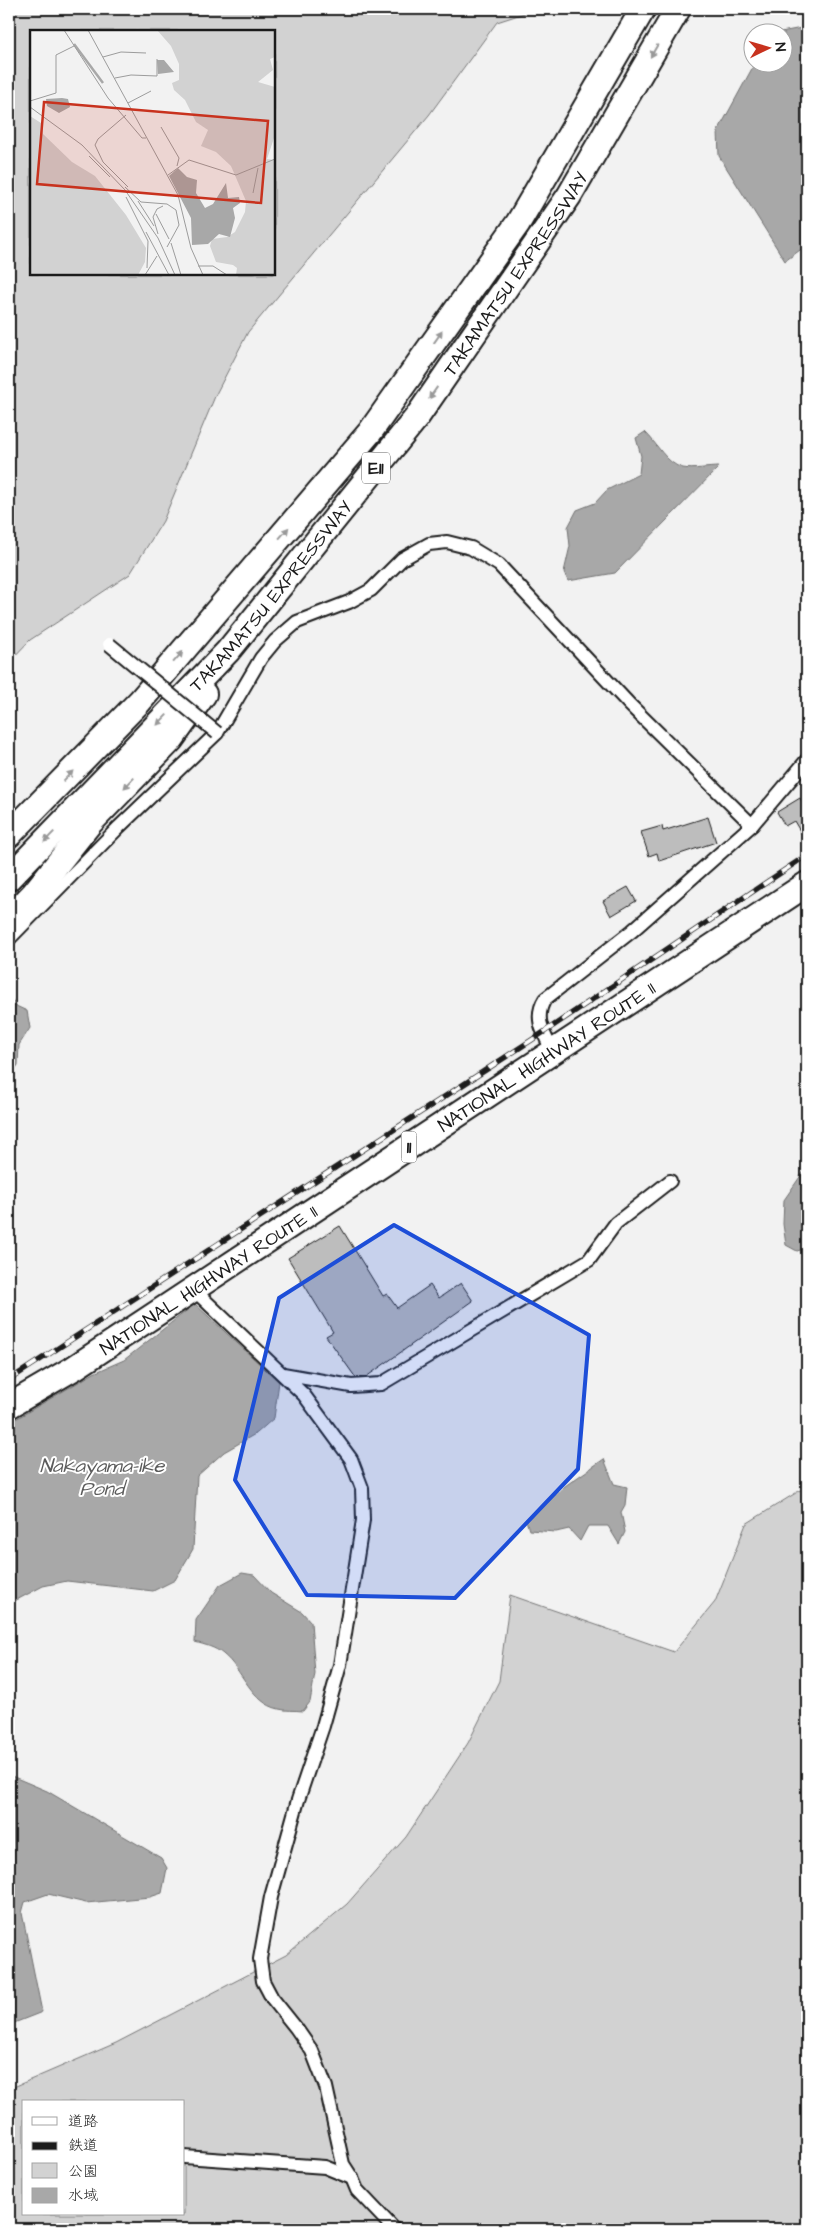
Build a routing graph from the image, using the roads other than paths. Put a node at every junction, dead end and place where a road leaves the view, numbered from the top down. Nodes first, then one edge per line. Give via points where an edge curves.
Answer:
1 (643, 9) edge
2 (678, 9) edge
3 (287, 579) junction
4 (109, 644) dead end
5 (217, 733) junction
6 (807, 760) edge
7 (752, 825) junction
8 (9, 835) edge
9 (9, 878) edge
10 (807, 884) edge
11 (9, 919) edge
12 (9, 940) edge
13 (552, 1052) junction
14 (670, 1181) dead end
15 (193, 1289) junction
16 (283, 1374) junction
17 (9, 1406) edge
18 (185, 2157) edge
19 (352, 2178) junction
20 (394, 2229) edge

8 -> 1 highway, TAKAMATSU EXPRESSWAY / E11 via 140,701 370,432 518,223
2 -> 3 highway, TAKAMATSU EXPRESSWAY / E11 via 569,196 417,418
3 -> 9 highway, TAKAMATSU EXPRESSWAY / E11 via 228,651
3 -> 11 highway via 171,740 90,823
4 - 5 street, bridge
5 - 7 street via 275,640 297,622 371,590 402,559 429,544 447,542 471,548 499,565 630,704
5 - 12 street
6 - 7 street
7 - 13 street via 632,932 546,999 539,1017
10 - 13 highway, NATIONAL HIGHWAY ROUTE 11 / 11
13 - 15 highway, NATIONAL HIGHWAY ROUTE 11 / 11
14 - 16 street via 616,1223 590,1260 381,1384 351,1386
15 - 16 street
15 - 17 highway, NATIONAL HIGHWAY ROUTE 11 / 11 via 74,1368
16 - 19 street via 304,1395 351,1459 362,1488 363,1520 340,1665 271,1897 260,1959 263,1981 272,1998 312,2051 326,2087 343,2164
18 - 19 street via 325,2167
19 - 20 street via 356,2190

